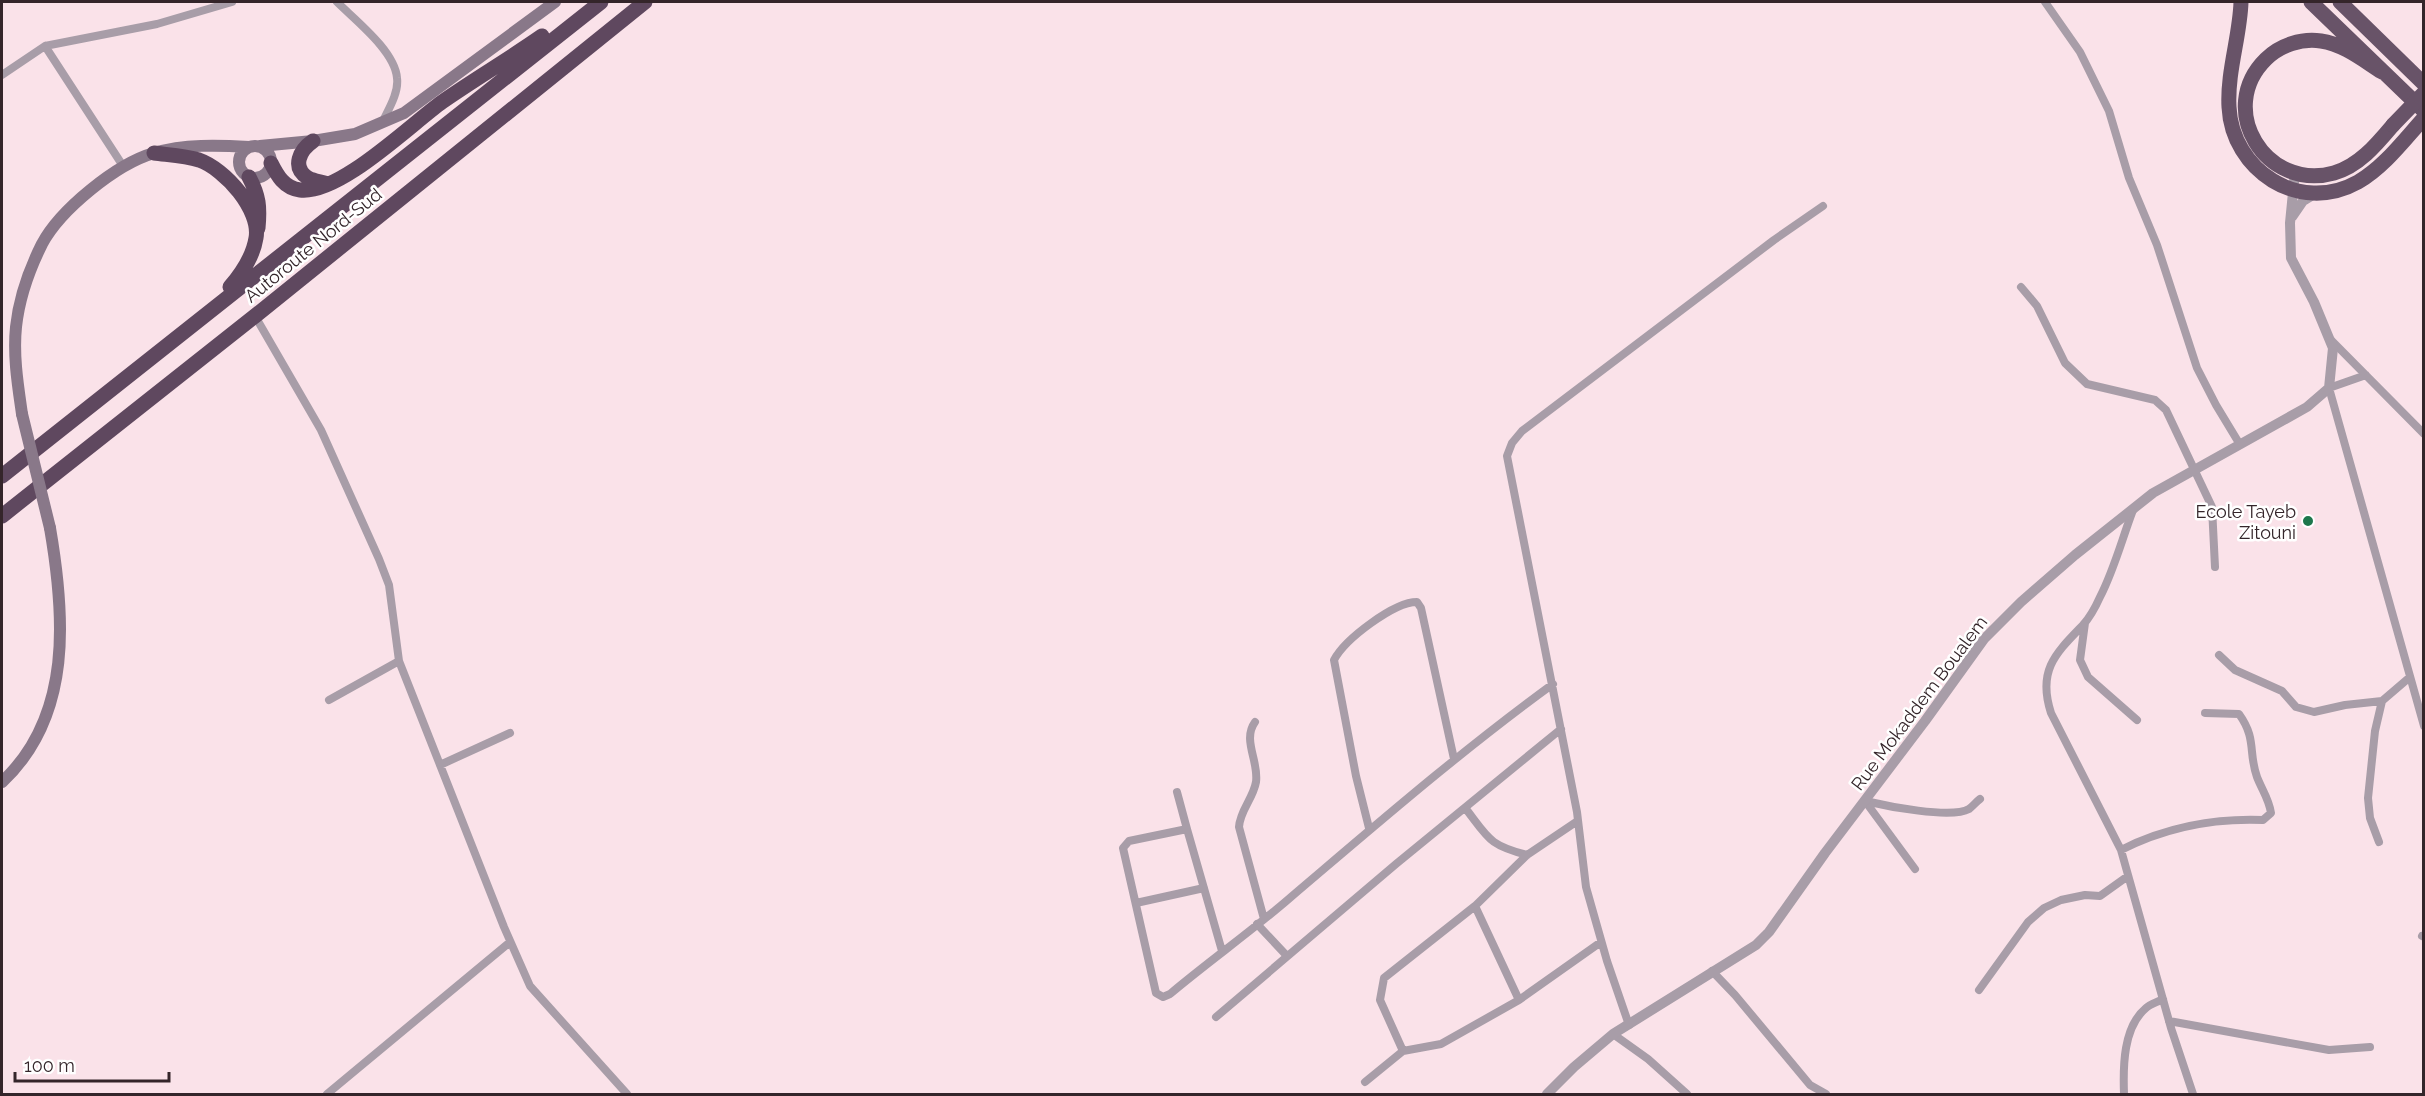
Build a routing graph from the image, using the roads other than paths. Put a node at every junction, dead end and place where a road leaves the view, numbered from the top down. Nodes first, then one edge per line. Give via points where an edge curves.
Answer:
1 (232, 2) edge
2 (337, 2) edge
3 (555, 2) edge
4 (600, 2) edge
5 (645, 2) edge
6 (2045, 2) edge
7 (2241, 2) edge
8 (2311, 2) edge
9 (2340, 2) edge
10 (45, 46) junction
11 (2382, 72) junction
12 (2, 75) edge
13 (2424, 84) edge
14 (2424, 93) edge
15 (2424, 111) edge
16 (2424, 118) edge
17 (382, 124) junction
18 (313, 141) junction
19 (288, 144) junction
20 (216, 145) junction
21 (255, 146) junction
22 (154, 153) junction
23 (272, 162) junction
24 (123, 166) junction
25 (2295, 172) junction
26 (245, 173) junction
27 (327, 184) junction
28 (2292, 190) junction
29 (2318, 192) junction
30 (1823, 206) dead end
31 (2290, 223) junction
32 (257, 236) junction
33 (2021, 288) dead end
34 (211, 309) junction
35 (255, 316) junction
36 (2328, 338) junction
37 (2366, 375) junction
38 (2329, 388) junction
39 (2424, 434) edge
40 (2239, 443) junction
41 (2195, 469) junction
42 (2, 476) edge
43 (2133, 510) junction
44 (2, 516) edge
45 (2215, 567) dead end
46 (2085, 623) junction
47 (2219, 655) dead end
48 (399, 661) junction
49 (2410, 677) junction
50 (1553, 684) junction
51 (329, 700) dead end
52 (2382, 701) junction
53 (2205, 713) dead end
54 (2137, 720) dead end
55 (1255, 722) dead end
56 (2424, 726) edge
57 (1561, 729) junction
58 (510, 733) dead end
59 (1454, 759) junction
60 (440, 765) junction
61 (2, 782) edge
62 (1177, 792) dead end
63 (1980, 799) dead end
64 (1865, 801) junction
65 (1466, 809) junction
66 (1576, 822) junction
67 (1369, 828) junction
68 (1186, 829) junction
69 (2379, 842) dead end
70 (2121, 850) junction
71 (1527, 855) junction
72 (1915, 869) dead end
73 (2128, 876) junction
74 (1204, 888) junction
75 (1136, 903) junction
76 (1475, 906) junction
77 (1260, 921) junction
78 (510, 942) junction
79 (1601, 942) junction
80 (1222, 951) junction
81 (1287, 956) junction
82 (1712, 971) junction
83 (1979, 990) dead end
84 (2163, 999) junction
85 (1518, 1000) junction
86 (1216, 1017) dead end
87 (2169, 1021) junction
88 (1629, 1025) junction
89 (1613, 1034) junction
90 (2370, 1047) dead end
91 (1403, 1051) junction
92 (1365, 1082) dead end
93 (327, 1095) edge
94 (627, 1095) edge
95 (1547, 1095) edge
96 (1687, 1095) edge
97 (1826, 1095) edge
98 (2124, 1095) edge
99 (2193, 1095) edge

1 - 10 street via 157,24
2 - 17 street via 381,46 392,64 397,79 394,98
3 - 17 main road via 427,98
4 - 27 highway via 442,102 365,162
4 - 34 highway, Autoroute Nord-Sud
5 - 35 highway, Autoroute Nord-Sud
6 - 40 street via 2080,52 2109,111 2128,178 2157,245 2197,368
7 - 28 highway via 2229,106 2234,135 2247,160 2270,181
8 - 11 highway
9 - 13 highway
10 - 12 street
10 - 24 street
11 - 15 highway
11 - 25 highway via 2346,50 2320,41 2295,42 2274,51 2259,66 2247,86 2244,112 2250,136 2264,154
14 - 25 highway, bridge via 2357,162 2335,173 2313,176
16 - 29 highway via 2375,170 2356,183
17 - 18 main road via 355,134
18 - 19 main road
18 - 27 highway via 302,149 298,158 300,169 308,178
19 - 21 main road
19 - 23 main road via 278,150
20 - 21 main road
20 - 22 main road
20 - 26 main road
21 - 23 main road via 269,153
21 - 26 main road via 245,149 239,159
22 - 24 main road
22 - 32 highway via 201,161 219,170 241,194
23 - 26 main road via 264,175
23 - 27 highway via 284,183 299,190
24 - 61 main road, bridge via 98,183 43,243 21,298 15,345 22,414 50,528 61,610 58,674 46,716 27,754
25 - 28 street
26 - 32 highway via 258,194
28 - 29 highway
28 - 31 street
29 - 31 street via 2303,201
30 - 50 street via 1611,362 1512,443 1507,456 1510,476
31 - 36 street via 2290,258
32 - 34 highway via 248,262
33 - 41 street via 2037,306 2065,363 2087,384 2155,400 2166,410
34 - 42 highway, Autoroute Nord-Sud
35 - 44 highway, Autoroute Nord-Sud
35 - 48 street via 321,430 379,559 389,585
36 - 37 street
36 - 38 street via 2333,348
37 - 38 street
37 - 39 street
38 - 40 street, Rue Mokaddem Boualem via 2307,407
38 - 49 street
40 - 41 street, Rue Mokaddem Boualem
41 - 43 street, Rue Mokaddem Boualem via 2153,493
41 - 45 street via 2212,507
43 - 46 street via 2101,595
43 - 64 street, Rue Mokaddem Boualem via 2074,555 1984,639
46 - 54 street via 2080,660 2088,677
46 - 70 street via 2058,650 2049,667 2047,700
47 - 52 street via 2235,670 2282,692 2296,707 2314,712
48 - 51 street
48 - 60 street
49 - 52 street
49 - 56 street
50 - 57 street
50 - 59 street
52 - 69 street via 2368,798
53 - 70 street via 2239,714 2246,724 2252,741 2252,762 2270,800 2271,813 2263,820 2236,819 2148,836
55 - 77 street via 1249,738 1256,783 1239,828
57 - 65 street
57 - 66 street
58 - 60 street
59 - 67 street
59 - 67 street via 1421,608 1417,602 1411,602 1386,611 1334,660
60 - 78 street
62 - 68 street
63 - 64 street via 1968,810 1946,812
64 - 72 street
64 - 82 street, Rue Mokaddem Boualem via 1769,932 1756,945
65 - 71 street via 1490,841
65 - 81 street
66 - 71 street
66 - 79 street via 1586,887
67 - 77 street
68 - 74 street
68 - 75 street via 1125,844
70 - 73 street
71 - 76 street
73 - 83 street via 2100,897 2085,895 2044,908 2028,922
73 - 84 street
74 - 75 street
74 - 80 street
75 - 80 street via 1156,993 1163,997
76 - 85 street
76 - 91 street via 1384,978 1380,1000
77 - 80 street
77 - 81 street
78 - 93 street
78 - 94 street via 530,986
79 - 85 street
79 - 88 street
81 - 86 street
82 - 88 street, Rue Mokaddem Boualem
82 - 97 street via 1810,1085
84 - 87 street
84 - 98 street via 2146,1007 2128,1033
85 - 91 street via 1441,1044
87 - 90 street via 2329,1050
87 - 99 street
88 - 89 street, Rue Mokaddem Boualem
89 - 95 street, Rue Mokaddem Boualem
89 - 96 street
91 - 92 street

